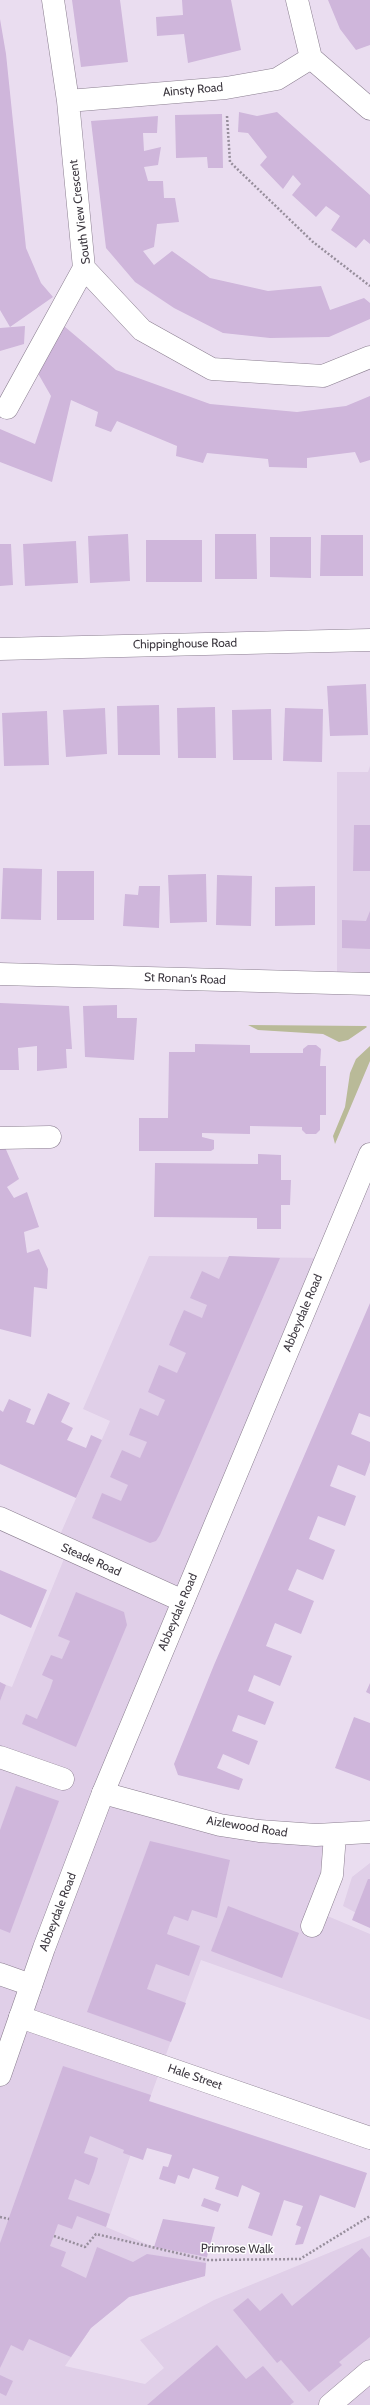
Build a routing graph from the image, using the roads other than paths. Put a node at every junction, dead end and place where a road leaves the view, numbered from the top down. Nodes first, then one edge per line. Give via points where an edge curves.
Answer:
1 (53, 0) edge
2 (297, 0) edge
3 (312, 58) junction
4 (68, 101) junction
5 (370, 109) edge
6 (84, 268) junction
7 (370, 357) edge
8 (7, 408) dead end
9 (370, 640) edge
10 (0, 649) edge
11 (0, 974) edge
12 (370, 984) edge
13 (50, 1137) dead end
14 (0, 1138) edge
15 (370, 1154) edge
16 (0, 1518) edge
17 (182, 1601) junction
18 (0, 1757) edge
19 (63, 1779) dead end
20 (103, 1792) junction
21 (370, 1832) edge
22 (335, 1835) junction
23 (312, 1926) dead end
24 (0, 1974) edge
25 (31, 1985) junction
26 (20, 2017) junction
27 (0, 2075) edge
28 (370, 2138) edge
29 (370, 2371) edge
30 (330, 2405) edge

1 - 4 street, South View Crescent
2 - 3 street
3 - 4 street, Ainsty Road via 277,79 226,88
3 - 5 street
4 - 6 street, South View Crescent
6 - 7 street, South View Crescent via 142,330 212,369 323,376
6 - 8 street
9 - 10 street, Chippinghouse Road
11 - 12 street, St Ronan's Road
13 - 14 street
15 - 17 street, Abbeydale Road
16 - 17 street, Steade Road
17 - 20 street, Abbeydale Road
18 - 19 street
20 - 22 street, Aizlewood Road via 220,1825 266,1832
20 - 25 street, Abbeydale Road
21 - 22 street, Aizlewood Road
22 - 23 street via 332,1875
24 - 25 street
25 - 26 street, Abbeydale Road
26 - 27 street, Abbeydale Road
26 - 28 street, Hale Street
29 - 30 street

